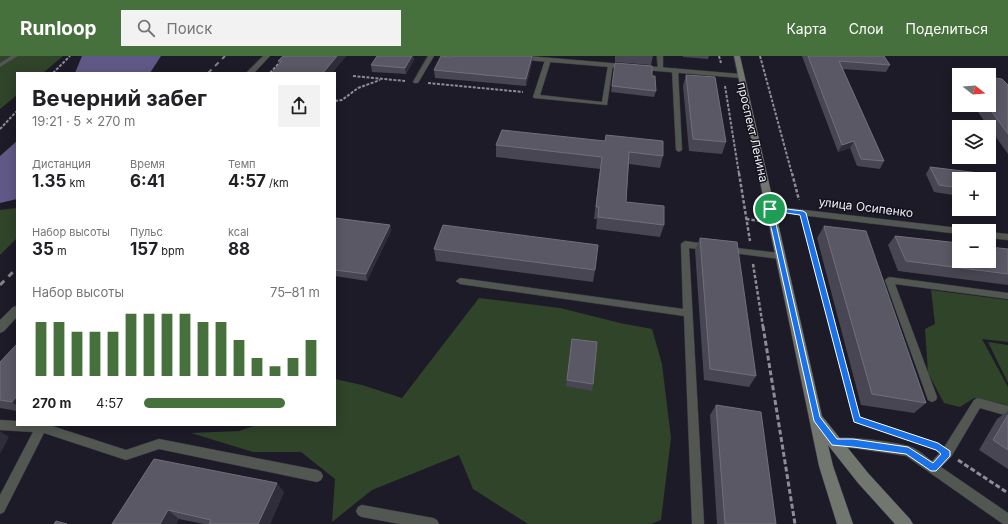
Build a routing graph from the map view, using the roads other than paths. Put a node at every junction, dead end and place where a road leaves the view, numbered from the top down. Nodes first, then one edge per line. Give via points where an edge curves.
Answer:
1 (15, 56) edge
2 (267, 56) edge
3 (431, 56) edge
4 (503, 56) edge
5 (660, 56) edge
6 (736, 56) edge
7 (548, 60) junction
8 (589, 60) edge
9 (0, 65) edge
10 (611, 65) junction
11 (661, 69) junction
12 (676, 70) junction
13 (251, 72) edge
14 (740, 76) junction
15 (416, 82) road end
16 (679, 150) dead end
17 (770, 209) junction
18 (952, 231) edge
19 (996, 236) edge
20 (1008, 237) edge
21 (780, 256) junction
22 (460, 281) dead end
23 (1008, 296) edge
24 (16, 311) edge
25 (689, 313) junction
26 (0, 328) edge
27 (932, 397) dead end
28 (1008, 412) edge
29 (816, 419) junction
30 (0, 425) edge
31 (16, 425) edge
32 (41, 426) edge
33 (835, 443) junction
34 (934, 468) junction
35 (317, 476) dead end
36 (0, 508) edge
37 (362, 511) dead end
38 (1008, 520) edge
39 (433, 524) edge
40 (698, 524) edge
41 (845, 524) edge
42 (904, 524) edge

1 - 9 lane
2 - 13 street
3 - 15 lane
4 - 7 street
5 - 11 lane
6 - 14 main road, проспект Ленина
7 - 8 street
7 - 10 lane via 536,97 605,104
8 - 10 street
10 - 11 street
11 - 12 street
12 - 14 street
12 - 16 lane
14 - 17 main road, проспект Ленина
17 - 18 street, улица Осипенко
17 - 21 main road, проспект Ленина
19 - 20 street
21 - 25 lane via 685,244
21 - 29 main road, проспект Ленина
22 - 25 lane
23 - 27 lane via 889,280
24 - 26 street
25 - 40 lane
28 - 34 lane via 978,404 947,453
29 - 33 main road, проспект Ленина
29 - 41 main road, проспект Ленина via 826,466
30 - 31 lane
32 - 35 lane via 126,455 159,444
32 - 36 lane
33 - 34 lane via 908,451
33 - 42 main road, проспект Ленина
34 - 38 lane
37 - 39 lane

